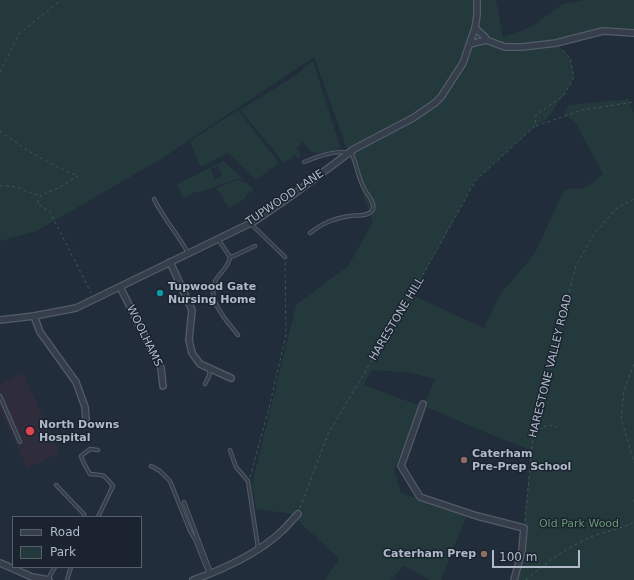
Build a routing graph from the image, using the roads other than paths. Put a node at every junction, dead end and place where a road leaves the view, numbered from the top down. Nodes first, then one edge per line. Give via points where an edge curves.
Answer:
1 (476, 0) edge
2 (475, 28) junction
3 (634, 33) edge
4 (486, 40) junction
5 (470, 44) junction
6 (350, 152) junction
7 (304, 162) dead end
8 (154, 199) dead end
9 (251, 223) junction
10 (310, 233) dead end
11 (218, 239) junction
12 (255, 246) dead end
13 (188, 253) junction
14 (230, 257) junction
15 (285, 257) road end
16 (170, 262) junction
17 (120, 287) junction
18 (34, 316) junction
19 (0, 320) edge
20 (238, 335) dead end
21 (210, 369) junction
22 (231, 378) dead end
23 (205, 384) dead end
24 (163, 386) dead end
25 (0, 396) edge
26 (423, 404) dead end
27 (86, 419) dead end
28 (20, 442) dead end
29 (98, 450) dead end
30 (230, 450) dead end
31 (151, 466) dead end
32 (56, 485) dead end
33 (184, 502) dead end
34 (298, 514) road end
35 (84, 516) edge
36 (99, 516) edge
37 (258, 549) junction
38 (0, 563) edge
39 (54, 568) edge
40 (71, 568) edge
41 (210, 574) junction
42 (48, 580) edge
43 (67, 580) edge
44 (192, 580) edge
45 (514, 580) edge

1 - 2 street, TUPWOOD LANE
2 - 4 street
2 - 5 street, TUPWOOD LANE
3 - 4 street via 603,31 556,43 522,47 505,47
4 - 5 street
5 - 6 street, TUPWOOD LANE via 463,63 441,97 413,118
6 - 7 lane via 320,155
6 - 9 street, TUPWOOD LANE
6 - 10 lane via 357,164 361,182 372,202 372,209 365,215 331,219
8 - 13 lane
9 - 11 street, TUPWOOD LANE
9 - 15 lane
11 - 13 street, TUPWOOD LANE
11 - 14 lane
12 - 14 lane
13 - 16 street, TUPWOOD LANE
14 - 20 lane via 213,286 213,294 217,307
16 - 17 street, TUPWOOD LANE
16 - 21 street via 192,310 189,340 192,353 200,364
17 - 18 street, TUPWOOD LANE via 76,308
17 - 24 street, WOOLHAMS via 161,368
18 - 19 street, TUPWOOD LANE
18 - 27 street via 40,332 76,382 85,407
21 - 22 street
21 - 23 lane
25 - 28 lane
26 - 45 street via 401,466 420,497 524,528 522,550
29 - 36 lane via 90,449 81,456 90,474 102,474 114,486
30 - 37 lane via 236,467 248,481
31 - 41 lane via 170,481
32 - 35 lane
33 - 41 lane
34 - 37 street via 282,531
37 - 41 street
38 - 42 street via 32,577
39 - 42 lane
40 - 43 lane
41 - 44 street

